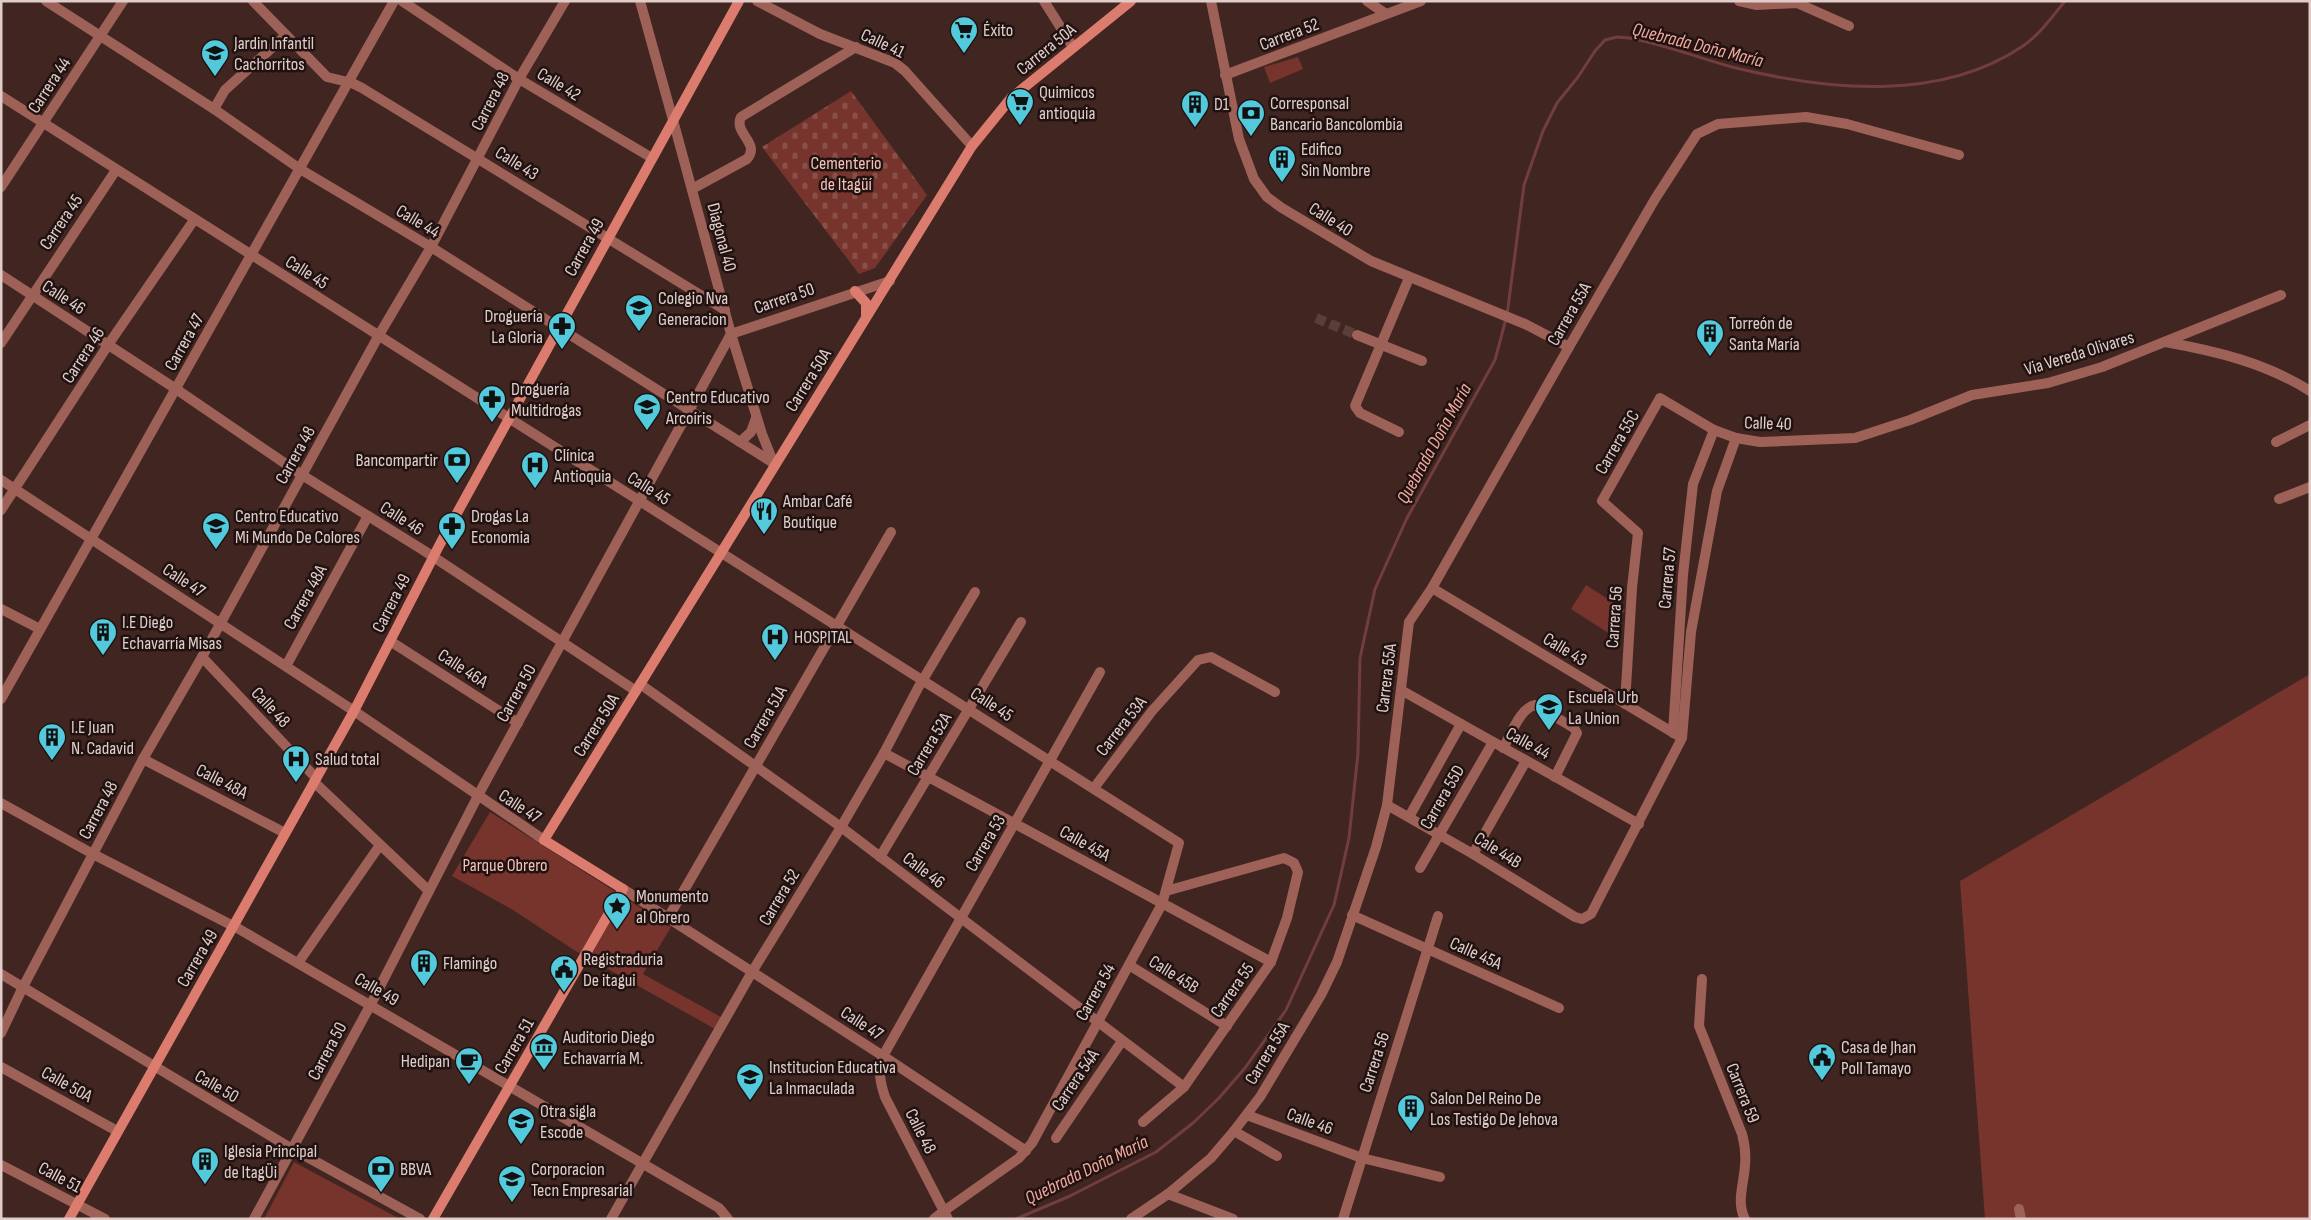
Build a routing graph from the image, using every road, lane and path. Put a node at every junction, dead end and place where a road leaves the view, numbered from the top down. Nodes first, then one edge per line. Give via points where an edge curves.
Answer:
1 (46, 1) edge
2 (123, 1) edge
3 (254, 1) edge
4 (565, 1) edge
5 (640, 1) edge
6 (739, 1) edge
7 (757, 1) edge
8 (1044, 1) edge
9 (1131, 1) edge
10 (1212, 1) edge
11 (1367, 1) edge
12 (1421, 1) edge
13 (1739, 1) edge
14 (394, 2) edge
15 (1386, 14) junction
16 (1849, 26) dead end
17 (100, 36) junction
18 (285, 36) junction
19 (856, 47) junction
20 (1073, 47) junction
21 (1225, 75) junction
22 (519, 79) junction
23 (348, 82) junction
24 (1, 96) edge
25 (214, 109) junction
26 (673, 120) junction
27 (44, 122) junction
28 (972, 146) junction
29 (1959, 155) dead end
30 (652, 158) junction
31 (479, 159) junction
32 (300, 169) junction
33 (116, 170) junction
34 (1, 187) edge
35 (692, 189) junction
36 (194, 220) junction
37 (607, 238) junction
38 (431, 247) junction
39 (251, 256) junction
40 (1, 275) edge
41 (1409, 278) junction
42 (890, 281) junction
43 (855, 291) junction
44 (2281, 295) dead end
45 (32, 296) junction
46 (725, 310) junction
47 (865, 319) junction
48 (558, 329) junction
49 (731, 334) junction
50 (379, 335) junction
51 (1357, 335) tunnel mouth
52 (2164, 342) junction
53 (1, 343) edge
54 (1381, 345) junction
55 (108, 346) junction
56 (1569, 347) junction
57 (1422, 362) dead end
58 (176, 389) junction
59 (2310, 391) edge
60 (1660, 398) joint
61 (690, 409) junction
62 (756, 418) junction
63 (510, 419) junction
64 (2310, 425) edge
65 (1714, 430) junction
66 (1399, 432) dead end
67 (1736, 438) junction
68 (1855, 438) joint
69 (740, 442) junction
70 (2276, 442) dead end
71 (774, 464) junction
72 (302, 475) junction
73 (1, 480) edge
74 (2310, 487) edge
75 (16, 489) junction
76 (2279, 499) dead end
77 (639, 502) junction
78 (1, 510) edge
79 (368, 516) junction
80 (891, 532) dead end
81 (1638, 533) joint
82 (92, 539) junction
83 (721, 552) junction
84 (433, 556) junction
85 (1432, 588) junction
86 (975, 592) dead end
87 (1, 609) edge
88 (1021, 622) dead end
89 (220, 624) junction
90 (837, 626) junction
91 (40, 629) junction
92 (390, 641) junction
93 (562, 643) junction
94 (202, 657) junction
95 (286, 666) junction
96 (1100, 672) dead end
97 (923, 679) junction
98 (638, 687) junction
99 (1401, 690) junction
100 (1275, 692) dead end
101 (1, 699) edge
102 (1625, 704) junction
103 (969, 709) junction
104 (354, 711) junction
105 (518, 723) junction
106 (1461, 724) junction
107 (1678, 735) junction
108 (1493, 742) junction
109 (1504, 748) junction
110 (884, 753) junction
111 (143, 759) junction
112 (1050, 760) junction
113 (1526, 761) junction
114 (755, 766) junction
115 (929, 776) junction
116 (1555, 777) junction
117 (315, 780) junction
118 (1094, 788) junction
119 (478, 797) junction
120 (1, 803) edge
121 (1387, 805) junction
122 (1409, 816) junction
123 (1015, 823) junction
124 (1639, 824) junction
125 (841, 827) junction
126 (285, 832) junction
127 (1440, 834) junction
128 (544, 840) junction
129 (1179, 843) joint
130 (380, 845) junction
131 (93, 854) junction
132 (1473, 854) junction
133 (880, 857) junction
134 (1420, 868) dead end
135 (622, 889) junction
136 (429, 891) junction
137 (1166, 891) junction
138 (1162, 904) junction
139 (1352, 915) junction
140 (1438, 916) dead end
141 (668, 918) junction
142 (961, 918) junction
143 (234, 926) junction
144 (1428, 950) junction
145 (1271, 962) junction
146 (298, 963) junction
147 (1129, 965) junction
148 (752, 972) junction
149 (1, 974) edge
150 (1702, 979) dead end
151 (23, 987) junction
152 (370, 1004) junction
153 (1559, 1008) dead end
154 (1097, 1023) junction
155 (1227, 1026) junction
156 (1, 1033) edge
157 (1122, 1041) junction
158 (884, 1056) junction
159 (1, 1066) edge
160 (152, 1067) junction
161 (510, 1085) junction
162 (1184, 1087) junction
163 (1247, 1115) junction
164 (1143, 1122) dead end
165 (117, 1131) junction
166 (1234, 1131) junction
167 (1056, 1138) dead end
168 (294, 1149) junction
169 (1026, 1151) junction
170 (1277, 1156) dead end
171 (1362, 1158) junction
172 (642, 1163) junction
173 (1, 1165) edge
174 (1440, 1177) dead end
175 (1168, 1194) junction
176 (77, 1204) junction
177 (946, 1215) edge
178 (69, 1219) edge
179 (104, 1219) edge
180 (254, 1219) edge
181 (420, 1219) edge
182 (433, 1219) edge
183 (611, 1219) edge
184 (728, 1219) edge
185 (934, 1219) edge
186 (1131, 1219) edge
187 (1233, 1219) edge
188 (1343, 1219) edge
189 (1745, 1219) edge

1 - 17 street, Calle 44
2 - 17 street, Carrera 44
3 - 18 street, Calle 43
4 - 22 street, Carrera 48
5 - 26 street, Diagonal 40
6 - 26 main road, Carrera 49
7 - 19 street, Calle 41 via 820,34
8 - 20 street
9 - 20 main road, Carrera 50A
10 - 21 street, Calle 40
11 - 15 street
12 - 15 street, Carrera 52
13 - 16 street via 1797,3
14 - 22 street, Calle 42
14 - 23 street, Carrera 47
15 - 21 street, Carrera 52
17 - 25 street, Calle 44
17 - 27 street, Carrera 44
18 - 23 street, Calle 43 via 328,77
18 - 25 street via 225,90
19 - 28 street, Calle 41 via 882,56 905,71
19 - 35 street, Diagonal 40 via 741,117 740,126 752,154
20 - 28 main road, Carrera 50A via 1011,98
21 - 41 street, Calle 40 via 1240,139 1254,179 1267,197 1371,261
22 - 30 street, Calle 42
22 - 31 street, Carrera 48
23 - 31 street, Calle 43
23 - 32 street, Carrera 47
24 - 27 street, Calle 45
25 - 32 street, Calle 44
26 - 30 main road, Carrera 49
26 - 35 street, Diagonal 40
27 - 33 street, Calle 45
27 - 34 street, Carrera 44
28 - 42 main road, Carrera 50A
29 - 56 street, Carrera 55A via 1847,124 1806,118 1718,124 1697,134 1655,199
30 - 37 main road, Carrera 49
31 - 37 street, Calle 43
31 - 38 street, Carrera 48
32 - 38 street, Calle 44
32 - 39 street, Carrera 47
33 - 36 street, Calle 45
33 - 45 street, Carrera 45
35 - 46 street, Diagonal 40
36 - 39 street, Calle 45
36 - 55 street, Carrera 46
37 - 46 street, Calle 43
37 - 48 main road, Carrera 49
38 - 48 street, Calle 44
38 - 50 street, Carrera 48
39 - 50 street, Calle 45
39 - 58 street, Carrera 47
40 - 45 street, Calle 46
41 - 54 street
41 - 56 street, Calle 40 via 1525,324
42 - 43 street, Carrera 50
42 - 47 main road, Carrera 50A
43 - 47 main road via 866,303
43 - 49 street, Carrera 50
44 - 52 street, Via Vereda Olivares
45 - 53 street, Carrera 45
45 - 55 street, Calle 46
46 - 49 street, Diagonal 40
47 - 71 main road, Carrera 50A
48 - 61 street, Calle 44
48 - 63 main road, Carrera 49
49 - 61 street, Carrera 50
49 - 62 street, Diagonal 40
50 - 63 street, Calle 45
50 - 72 street, Carrera 48
51 - 54 street
52 - 59 street via 2237,357 2288,377
52 - 68 street, Via Vereda Olivares via 2102,367 2048,383 1972,395
54 - 57 street
54 - 66 street via 1356,406 1360,413
55 - 58 street, Calle 46
55 - 75 street, Carrera 46
56 - 85 street, Carrera 55A
58 - 72 street, Calle 46
58 - 82 street, Carrera 47
60 - 65 street, Calle 40
60 - 81 street, Carrera 55C via 1602,501
61 - 69 street, Calle 44
61 - 77 street, Carrera 50
62 - 69 street via 751,432
62 - 71 street, Diagonal 40
63 - 77 street, Calle 45
63 - 84 main road, Carrera 49
64 - 70 street
65 - 67 street, Calle 40
65 - 107 street, Carrera 57 via 1693,484 1683,575
67 - 68 street, Calle 40 via 1760,442
67 - 107 street, Carrera 57 via 1717,491 1691,632
69 - 71 street, Calle 44
71 - 83 main road, Carrera 50A
72 - 79 street, Calle 46
72 - 89 street, Carrera 48
73 - 75 street, Calle 47
74 - 76 street
75 - 78 street, Carrera 46
75 - 82 street, Calle 47
77 - 83 street, Calle 45
77 - 93 street, Carrera 50
79 - 84 street, Calle 46
79 - 95 street, Carrera 48A
80 - 90 street, Carrera 51A
81 - 102 street, Carrera 56
82 - 89 street, Calle 47
82 - 91 street, Carrera 47
83 - 90 street, Calle 45
83 - 98 main road, Carrera 50A
84 - 92 main road, Carrera 49
84 - 93 street, Calle 46
85 - 99 street, Carrera 55A via 1410,622
85 - 102 street, Calle 43
86 - 97 street, Carrera 52
87 - 91 street
88 - 103 street, Carrera 52A
89 - 94 street, Carrera 48
89 - 95 street, Calle 47
90 - 97 street, Calle 45
90 - 114 street, Carrera 51A
91 - 101 street, Carrera 47
92 - 104 main road, Carrera 49
92 - 105 street, Calle 46A
93 - 98 street, Calle 46
93 - 105 street, Carrera 50
94 - 111 street, Carrera 48
94 - 117 street, Calle 48
95 - 104 street, Calle 47
96 - 112 street, Carrera 53
97 - 103 street, Calle 45
97 - 110 street, Carrera 52
98 - 114 street, Calle 46
98 - 128 main road, Carrera 50A
99 - 106 street, Calle 44
99 - 121 street, Carrera 55A
100 - 118 street, Carrera 53A via 1210,657 1198,660 1152,711
102 - 107 street, Calle 43
103 - 112 street, Calle 45
103 - 115 street, Carrera 52A
104 - 117 main road, Carrera 49
104 - 119 street, Calle 47
105 - 119 street, Carrera 50
106 - 108 street, Calle 44
106 - 122 street
107 - 124 street
108 - 109 street, Calle 44
108 - 127 street, Carrera 55D
109 - 113 street, Calle 44
109 - 116 street via 1524,712 1535,704 1577,733
110 - 115 street, Calle 45A
110 - 125 street, Carrera 52
111 - 126 street, Calle 48A
111 - 131 street, Carrera 48
112 - 118 street, Calle 45
112 - 123 street, Carrera 53
113 - 116 street, Calle 44
113 - 132 street
114 - 125 street, Calle 46
114 - 141 street, Carrera 51A
115 - 123 street, Calle 45A
115 - 133 street, Carrera 52A
116 - 124 street, Calle 44
117 - 126 main road, Carrera 49
117 - 130 street, Calle 48
118 - 129 street, Calle 45
119 - 128 street, Calle 47
119 - 136 street, Carrera 50
120 - 131 street, Calle 49
121 - 122 street, Cale 44B
121 - 139 street, Carrera 55A
122 - 127 street, Cale 44B
123 - 138 street, Calle 45A
123 - 142 street, Carrera 53
124 - 132 street, Cale 44B via 1591,914 1582,919
125 - 133 street, Calle 46
125 - 148 street, Carrera 52
126 - 143 main road, Carrera 49
127 - 132 street, Cale 44B
127 - 134 street, Carrera 55D
128 - 135 main road, Calle 47
129 - 137 street, Carrera 54
130 - 136 street, Calle 48
130 - 146 street
131 - 143 street, Calle 49
131 - 151 street, Carrera 48
133 - 142 street, Calle 46
135 - 141 street, Calle 47
135 - 161 main road, Carrera 51
136 - 152 street, Carrera 50
137 - 138 street, Carrera 54
137 - 145 street, Carrera 55 via 1284,858 1294,863 1298,872 1287,918
138 - 145 street, Calle 45A
138 - 147 street, Carrera 54
139 - 144 street, Calle 45A
139 - 163 street, Carrera 55A via 1337,962 1321,995
140 - 144 street, Carrera 56
141 - 148 street, Calle 47
142 - 154 street, Calle 46
142 - 158 street, Carrera 53
143 - 146 street, Calle 49
143 - 160 main road, Carrera 49
144 - 153 street, Calle 45A
144 - 171 street, Carrera 56
145 - 155 street, Carrera 55
146 - 152 street, Calle 49
147 - 154 street, Carrera 54
147 - 155 street, Calle 45B
148 - 158 street, Calle 47
148 - 172 street, Carrera 52
149 - 151 street, Calle 50
150 - 189 street, Carrera 59 via 1699,1026 1746,1150 1741,1194 1741,1211
151 - 156 street, Carrera 48
151 - 160 street, Calle 50
152 - 161 street, Calle 49
152 - 168 street, Carrera 50
154 - 157 street, Calle 46
154 - 169 street, Carrera 54
155 - 162 street, Carrera 55
157 - 162 street, Calle 46
157 - 167 street, Carrera 54A
158 - 169 street, Calle 47
158 - 177 street, Calle 48 via 879,1067 879,1080 885,1097
159 - 165 street, Calle 50A
160 - 165 main road, Carrera 49
160 - 168 street, Calle 50
161 - 172 street, Calle 49
161 - 182 main road, Carrera 51
162 - 164 street, Carrera 55
163 - 166 street, Carrera 55A
163 - 171 street, Calle 46
165 - 176 main road, Carrera 49
166 - 170 street
166 - 175 street, Carrera 55A via 1211,1158
168 - 180 street, Carrera 50
168 - 181 street, Calle 50
169 - 177 street
171 - 174 street, Calle 46
171 - 188 street, Carrera 56
172 - 183 street, Carrera 52
172 - 184 street, Calle 49 via 719,1208
173 - 176 street, Calle 51
175 - 186 street, Carrera 55A
175 - 187 street
176 - 178 main road, Carrera 49
176 - 179 street, Calle 51
177 - 185 street

